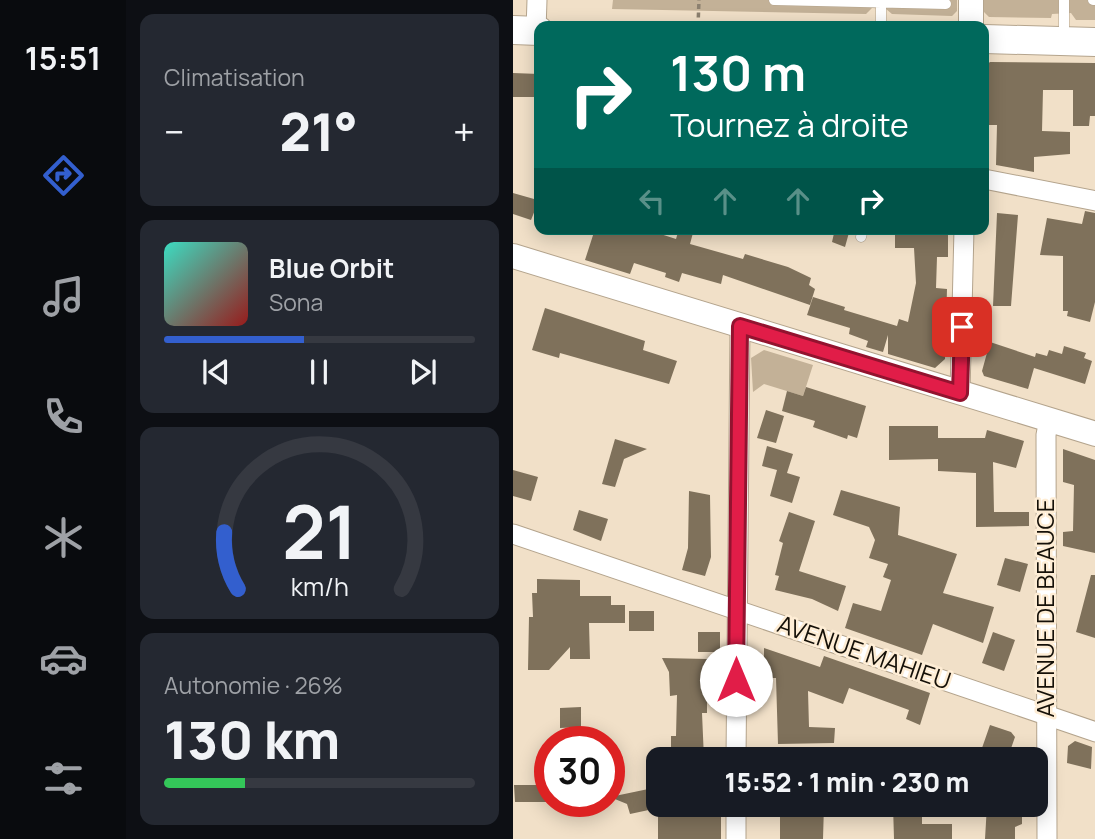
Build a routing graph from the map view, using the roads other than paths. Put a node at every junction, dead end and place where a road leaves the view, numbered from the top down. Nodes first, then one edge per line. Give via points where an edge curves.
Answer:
1 (537, 0) edge
2 (971, 0) edge
3 (1064, 0) edge
4 (774, 1) edge
5 (815, 1) edge
6 (881, 1) edge
7 (946, 4) dead end
8 (881, 21) edge
9 (971, 21) edge
10 (529, 30) edge
11 (989, 39) edge
12 (1064, 41) junction
13 (1095, 42) edge
14 (989, 180) edge
15 (1095, 201) edge
16 (964, 235) edge
17 (513, 256) edge
18 (740, 326) junction
19 (960, 393) junction
20 (1049, 419) junction
21 (1095, 434) edge
22 (513, 534) edge
23 (736, 610) junction
24 (1046, 716) junction
25 (1095, 732) edge
26 (736, 747) edge
27 (736, 817) edge
28 (736, 839) edge
29 (1047, 839) edge

1 - 10 street
2 - 9 street
3 - 12 lane
4 - 5 lane
5 - 6 lane
6 - 7 lane
6 - 8 lane
11 - 12 main road
12 - 13 main road
14 - 15 street
16 - 19 street
17 - 18 street
18 - 19 street
18 - 23 street
19 - 20 street
20 - 21 street
20 - 24 street, AVENUE DE BEAUCE
22 - 23 street, AVENUE MAHIEU
23 - 24 street, AVENUE MAHIEU
23 - 26 street
24 - 25 street, AVENUE MAHIEU
24 - 29 street, AVENUE DE BEAUCE
27 - 28 street

